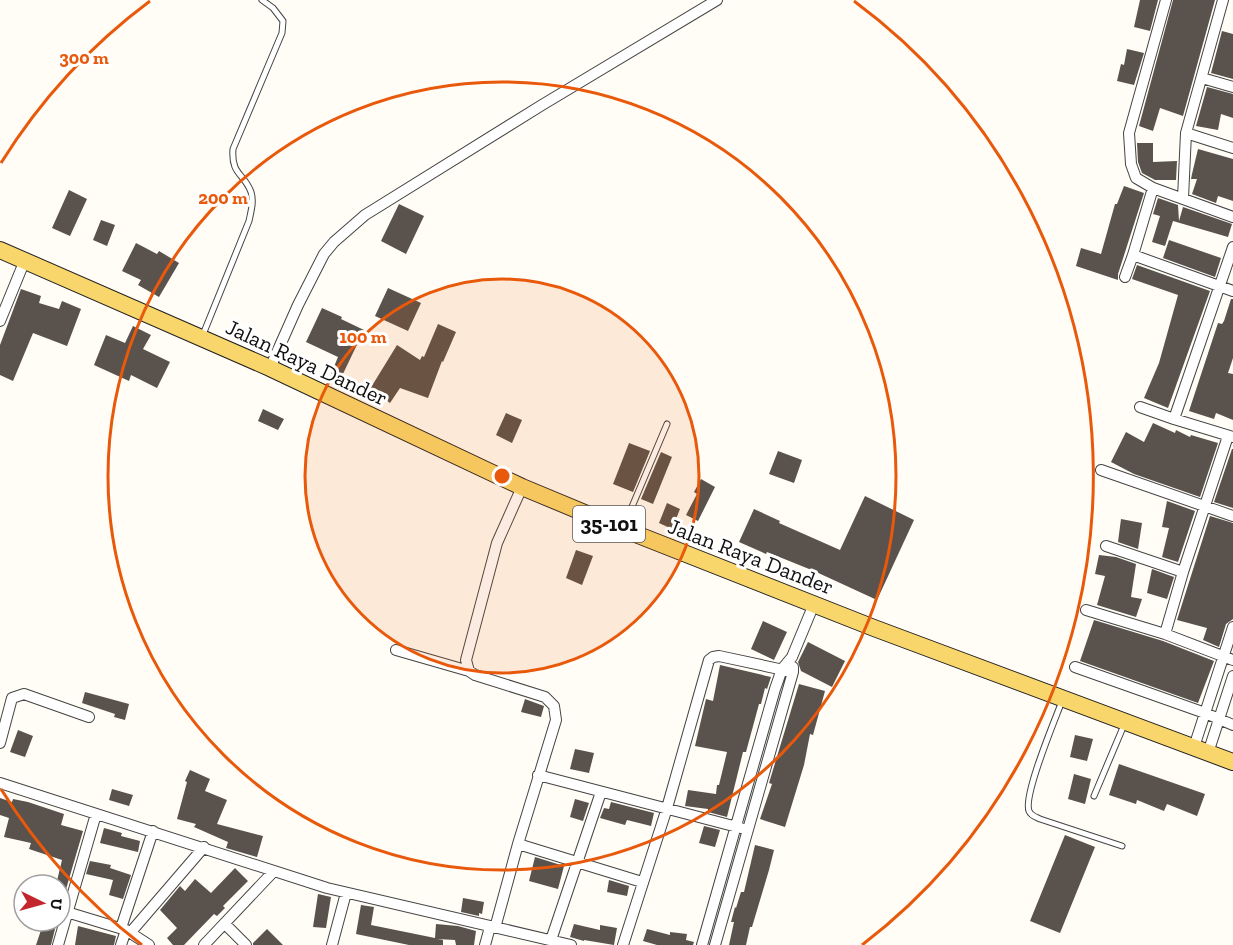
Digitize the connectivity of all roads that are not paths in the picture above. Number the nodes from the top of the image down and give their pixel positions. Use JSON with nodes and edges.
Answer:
{"nodes":[{"id":1,"x":262,"y":0,"type":"edge"},
{"id":2,"x":717,"y":0,"type":"edge"},
{"id":3,"x":1166,"y":0,"type":"edge"},
{"id":4,"x":1223,"y":0,"type":"edge"},
{"id":5,"x":1202,"y":78,"type":"junction"},
{"id":6,"x":1233,"y":87,"type":"edge"},
{"id":7,"x":1186,"y":133,"type":"junction"},
{"id":8,"x":1233,"y":148,"type":"edge"},
{"id":9,"x":1153,"y":189,"type":"junction"},
{"id":10,"x":1183,"y":198,"type":"junction"},
{"id":11,"x":1233,"y":217,"type":"edge"},
{"id":12,"x":1233,"y":247,"type":"edge"},
{"id":13,"x":0,"y":250,"type":"edge"},
{"id":14,"x":1132,"y":255,"type":"junction"},
{"id":15,"x":25,"y":260,"type":"junction"},
{"id":16,"x":1125,"y":277,"type":"dead end"},
{"id":17,"x":1220,"y":286,"type":"junction"},
{"id":18,"x":1233,"y":291,"type":"edge"},
{"id":19,"x":0,"y":321,"type":"edge"},
{"id":20,"x":201,"y":339,"type":"junction"},
{"id":21,"x":270,"y":368,"type":"junction"},
{"id":22,"x":1140,"y":407,"type":"dead end"},
{"id":23,"x":1174,"y":419,"type":"junction"},
{"id":24,"x":667,"y":424,"type":"dead end"},
{"id":25,"x":1231,"y":437,"type":"edge"},
{"id":26,"x":1101,"y":470,"type":"dead end"},
{"id":27,"x":522,"y":487,"type":"junction"},
{"id":28,"x":1205,"y":507,"type":"junction"},
{"id":29,"x":1233,"y":516,"type":"edge"},
{"id":30,"x":623,"y":529,"type":"junction"},
{"id":31,"x":1106,"y":546,"type":"dead end"},
{"id":32,"x":1183,"y":572,"type":"junction"},
{"id":33,"x":814,"y":604,"type":"junction"},
{"id":34,"x":1086,"y":610,"type":"dead end"},
{"id":35,"x":1233,"y":627,"type":"edge"},
{"id":36,"x":1166,"y":634,"type":"junction"},
{"id":37,"x":396,"y":650,"type":"dead end"},
{"id":38,"x":792,"y":657,"type":"junction"},
{"id":39,"x":1228,"y":658,"type":"edge"},
{"id":40,"x":1075,"y":667,"type":"dead end"},
{"id":41,"x":782,"y":669,"type":"junction"},
{"id":42,"x":469,"y":671,"type":"junction"},
{"id":43,"x":793,"y":672,"type":"junction"},
{"id":44,"x":1233,"y":676,"type":"edge"},
{"id":45,"x":775,"y":688,"type":"junction"},
{"id":46,"x":787,"y":691,"type":"junction"},
{"id":47,"x":1063,"y":697,"type":"junction"},
{"id":48,"x":1205,"y":713,"type":"junction"},
{"id":49,"x":89,"y":717,"type":"dead end"},
{"id":50,"x":1218,"y":719,"type":"junction"},
{"id":51,"x":1126,"y":721,"type":"junction"},
{"id":52,"x":1233,"y":725,"type":"edge"},
{"id":53,"x":0,"y":742,"type":"edge"},
{"id":54,"x":758,"y":748,"type":"junction"},
{"id":55,"x":1201,"y":750,"type":"junction"},
{"id":56,"x":769,"y":752,"type":"junction"},
{"id":57,"x":1233,"y":762,"type":"edge"},
{"id":58,"x":538,"y":775,"type":"junction"},
{"id":59,"x":0,"y":783,"type":"edge"},
{"id":60,"x":601,"y":792,"type":"junction"},
{"id":61,"x":1094,"y":796,"type":"dead end"},
{"id":62,"x":667,"y":808,"type":"junction"},
{"id":63,"x":96,"y":814,"type":"junction"},
{"id":64,"x":741,"y":828,"type":"junction"},
{"id":65,"x":153,"y":831,"type":"junction"},
{"id":66,"x":518,"y":844,"type":"junction"},
{"id":67,"x":1122,"y":846,"type":"dead end"},
{"id":68,"x":204,"y":848,"type":"junction"},
{"id":69,"x":577,"y":862,"type":"junction"},
{"id":70,"x":274,"y":871,"type":"junction"},
{"id":71,"x":642,"y":882,"type":"junction"},
{"id":72,"x":72,"y":887,"type":"edge"},
{"id":73,"x":346,"y":893,"type":"junction"},
{"id":74,"x":721,"y":896,"type":"junction"},
{"id":75,"x":72,"y":913,"type":"edge"},
{"id":76,"x":225,"y":924,"type":"junction"},
{"id":77,"x":492,"y":928,"type":"junction"},
{"id":78,"x":126,"y":930,"type":"junction"},
{"id":79,"x":551,"y":940,"type":"junction"},
{"id":80,"x":566,"y":944,"type":"edge"},
{"id":81,"x":121,"y":945,"type":"edge"},
{"id":82,"x":149,"y":945,"type":"edge"},
{"id":83,"x":204,"y":945,"type":"edge"},
{"id":84,"x":246,"y":945,"type":"edge"},
{"id":85,"x":332,"y":945,"type":"edge"},
{"id":86,"x":484,"y":945,"type":"edge"},
{"id":87,"x":623,"y":945,"type":"edge"},
{"id":88,"x":702,"y":945,"type":"edge"},
{"id":89,"x":715,"y":945,"type":"edge"}],
"edges":[{"from":1,"to":20,"type":"lane"},
{"from":2,"to":21,"type":"street"},
{"from":3,"to":9,"type":"street"},
{"from":4,"to":5,"type":"street"},
{"from":5,"to":6,"type":"street"},
{"from":5,"to":7,"type":"street"},
{"from":7,"to":8,"type":"street"},
{"from":7,"to":10,"type":"street"},
{"from":9,"to":10,"type":"street"},
{"from":9,"to":14,"type":"street"},
{"from":10,"to":11,"type":"street"},
{"from":12,"to":17,"type":"street"},
{"from":13,"to":15,"type":"main road","name":"Jalan Raya Dander","number":"35-101"},
{"from":14,"to":16,"type":"street"},
{"from":14,"to":17,"type":"street"},
{"from":15,"to":19,"type":"street"},
{"from":15,"to":20,"type":"main road","name":"Jalan Raya Dander","number":"35-101"},
{"from":17,"to":18,"type":"street"},
{"from":17,"to":23,"type":"street"},
{"from":20,"to":21,"type":"main road","name":"Jalan Raya Dander","number":"35-101"},
{"from":21,"to":27,"type":"main road","name":"Jalan Raya Dander","number":"35-101"},
{"from":22,"to":23,"type":"street"},
{"from":23,"to":25,"type":"street"},
{"from":24,"to":30,"type":"lane"},
{"from":25,"to":28,"type":"street"},
{"from":26,"to":28,"type":"street"},
{"from":27,"to":30,"type":"main road","name":"Jalan Raya Dander","number":"35-101"},
{"from":27,"to":42,"type":"street"},
{"from":28,"to":29,"type":"street"},
{"from":28,"to":32,"type":"street"},
{"from":30,"to":33,"type":"main road","name":"Jalan Raya Dander","number":"35-101"},
{"from":31,"to":32,"type":"street"},
{"from":32,"to":36,"type":"street"},
{"from":33,"to":38,"type":"street"},
{"from":33,"to":47,"type":"main road","name":"Jalan Raya Dander","number":"35-101"},
{"from":34,"to":36,"type":"street"},
{"from":35,"to":39,"type":"street"},
{"from":36,"to":39,"type":"street"},
{"from":37,"to":42,"type":"street"},
{"from":38,"to":41,"type":"street"},
{"from":38,"to":43,"type":"street"},
{"from":39,"to":48,"type":"street"},
{"from":40,"to":48,"type":"street"},
{"from":41,"to":43,"type":"street"},
{"from":41,"to":45,"type":"street"},
{"from":41,"to":62,"type":"street"},
{"from":42,"to":58,"type":"street"},
{"from":43,"to":46,"type":"street"},
{"from":44,"to":50,"type":"street"},
{"from":45,"to":46,"type":"street"},
{"from":45,"to":54,"type":"street"},
{"from":46,"to":56,"type":"street"},
{"from":47,"to":51,"type":"main road","name":"Jalan Raya Dander","number":"35-101"},
{"from":47,"to":67,"type":"lane"},
{"from":48,"to":50,"type":"street"},
{"from":48,"to":55,"type":"street"},
{"from":49,"to":53,"type":"street"},
{"from":50,"to":52,"type":"street"},
{"from":50,"to":55,"type":"street"},
{"from":51,"to":55,"type":"main road","name":"Jalan Raya Dander","number":"35-101"},
{"from":51,"to":61,"type":"lane"},
{"from":54,"to":56,"type":"street"},
{"from":54,"to":64,"type":"street"},
{"from":55,"to":57,"type":"main road","name":"Jalan Raya Dander","number":"35-101"},
{"from":56,"to":64,"type":"street"},
{"from":58,"to":60,"type":"street"},
{"from":58,"to":66,"type":"street"},
{"from":59,"to":63,"type":"street"},
{"from":60,"to":62,"type":"street"},
{"from":60,"to":69,"type":"street"},
{"from":62,"to":64,"type":"street"},
{"from":62,"to":71,"type":"street"},
{"from":63,"to":65,"type":"street"},
{"from":63,"to":72,"type":"street"},
{"from":64,"to":74,"type":"street"},
{"from":65,"to":68,"type":"street"},
{"from":65,"to":78,"type":"street"},
{"from":66,"to":69,"type":"street"},
{"from":66,"to":77,"type":"street"},
{"from":68,"to":70,"type":"street"},
{"from":68,"to":78,"type":"street"},
{"from":69,"to":71,"type":"street"},
{"from":69,"to":79,"type":"street"},
{"from":70,"to":73,"type":"street"},
{"from":70,"to":76,"type":"street"},
{"from":71,"to":87,"type":"street"},
{"from":73,"to":77,"type":"street"},
{"from":73,"to":85,"type":"street"},
{"from":74,"to":88,"type":"street"},
{"from":74,"to":89,"type":"street"},
{"from":75,"to":78,"type":"street"},
{"from":76,"to":83,"type":"street"},
{"from":76,"to":84,"type":"street"},
{"from":77,"to":79,"type":"street"},
{"from":77,"to":86,"type":"street"},
{"from":78,"to":81,"type":"street"},
{"from":78,"to":82,"type":"street"},
{"from":79,"to":80,"type":"street"}]}
